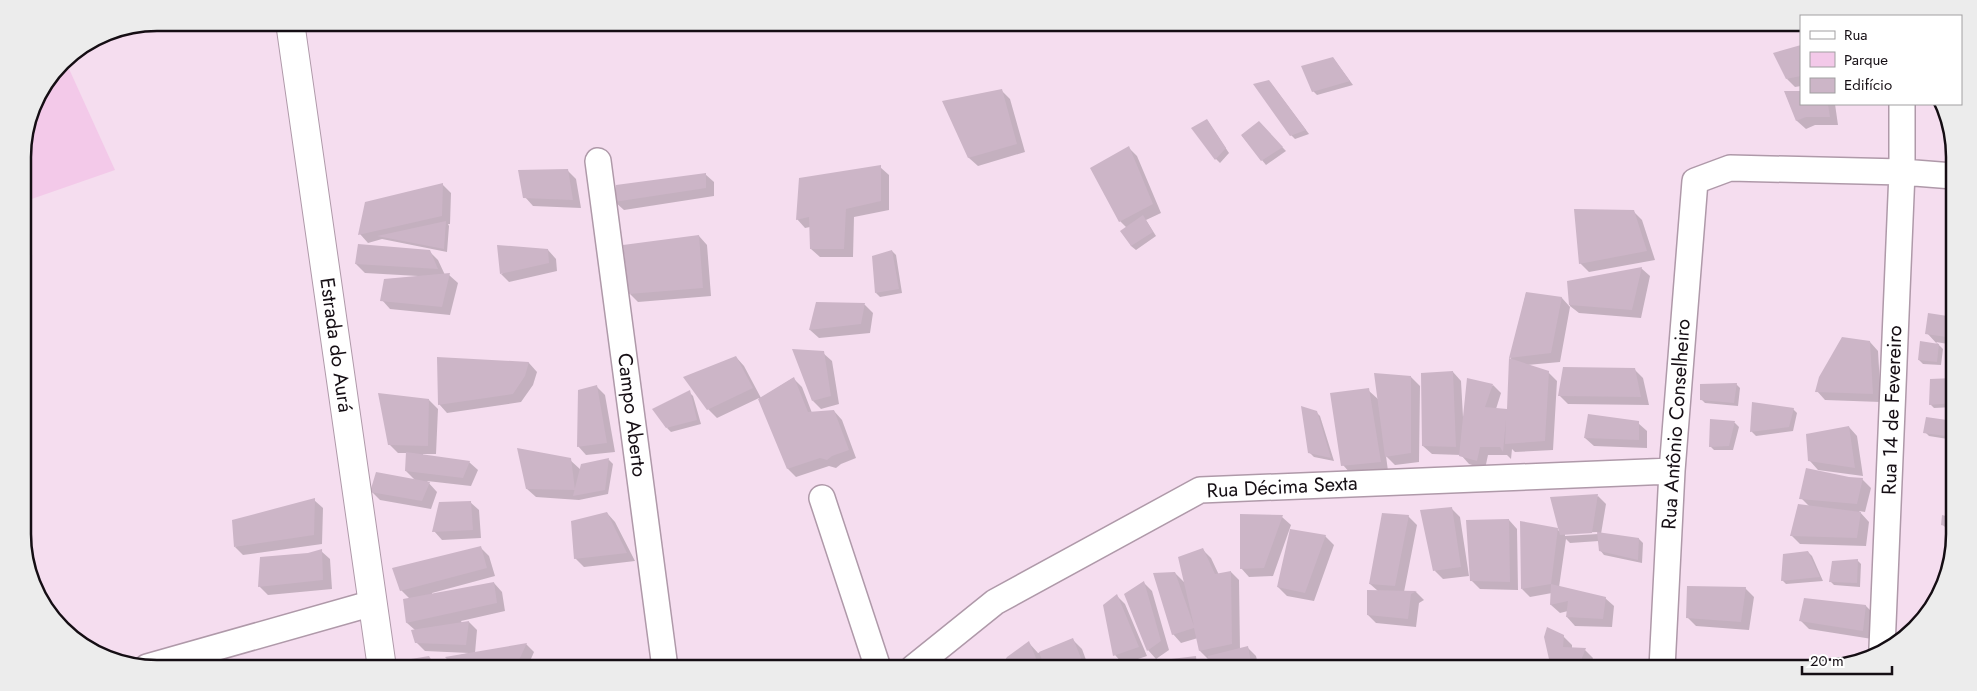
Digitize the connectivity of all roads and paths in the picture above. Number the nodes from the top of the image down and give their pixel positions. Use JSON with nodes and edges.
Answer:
{"nodes":[{"id":1,"x":291,"y":32,"type":"edge"},
{"id":2,"x":1902,"y":105,"type":"edge"},
{"id":3,"x":598,"y":161,"type":"dead end"},
{"id":4,"x":1902,"y":172,"type":"junction"},
{"id":5,"x":1946,"y":175,"type":"edge"},
{"id":6,"x":1672,"y":471,"type":"junction"},
{"id":7,"x":822,"y":498,"type":"dead end"},
{"id":8,"x":373,"y":603,"type":"junction"},
{"id":9,"x":1882,"y":643,"type":"edge"},
{"id":10,"x":1662,"y":659,"type":"edge"},
{"id":11,"x":172,"y":660,"type":"edge"},
{"id":12,"x":381,"y":660,"type":"edge"},
{"id":13,"x":664,"y":660,"type":"edge"},
{"id":14,"x":875,"y":660,"type":"edge"},
{"id":15,"x":924,"y":660,"type":"edge"}],
"edges":[{"from":1,"to":8,"type":"street","name":"Estrada do Aurá"},
{"from":2,"to":4,"type":"street","name":"Rua 14 de Fevereiro"},
{"from":3,"to":13,"type":"street","name":"Campo Aberto"},
{"from":4,"to":5,"type":"street"},
{"from":4,"to":6,"type":"street","name":"Rua Antônio Conselheiro"},
{"from":4,"to":9,"type":"street","name":"Rua 14 de Fevereiro"},
{"from":6,"to":10,"type":"street","name":"Rua Antônio Conselheiro"},
{"from":6,"to":15,"type":"street","name":"Rua Décima Sexta"},
{"from":7,"to":14,"type":"street"},
{"from":8,"to":11,"type":"street"},
{"from":8,"to":12,"type":"street","name":"Estrada do Aurá"}]}
